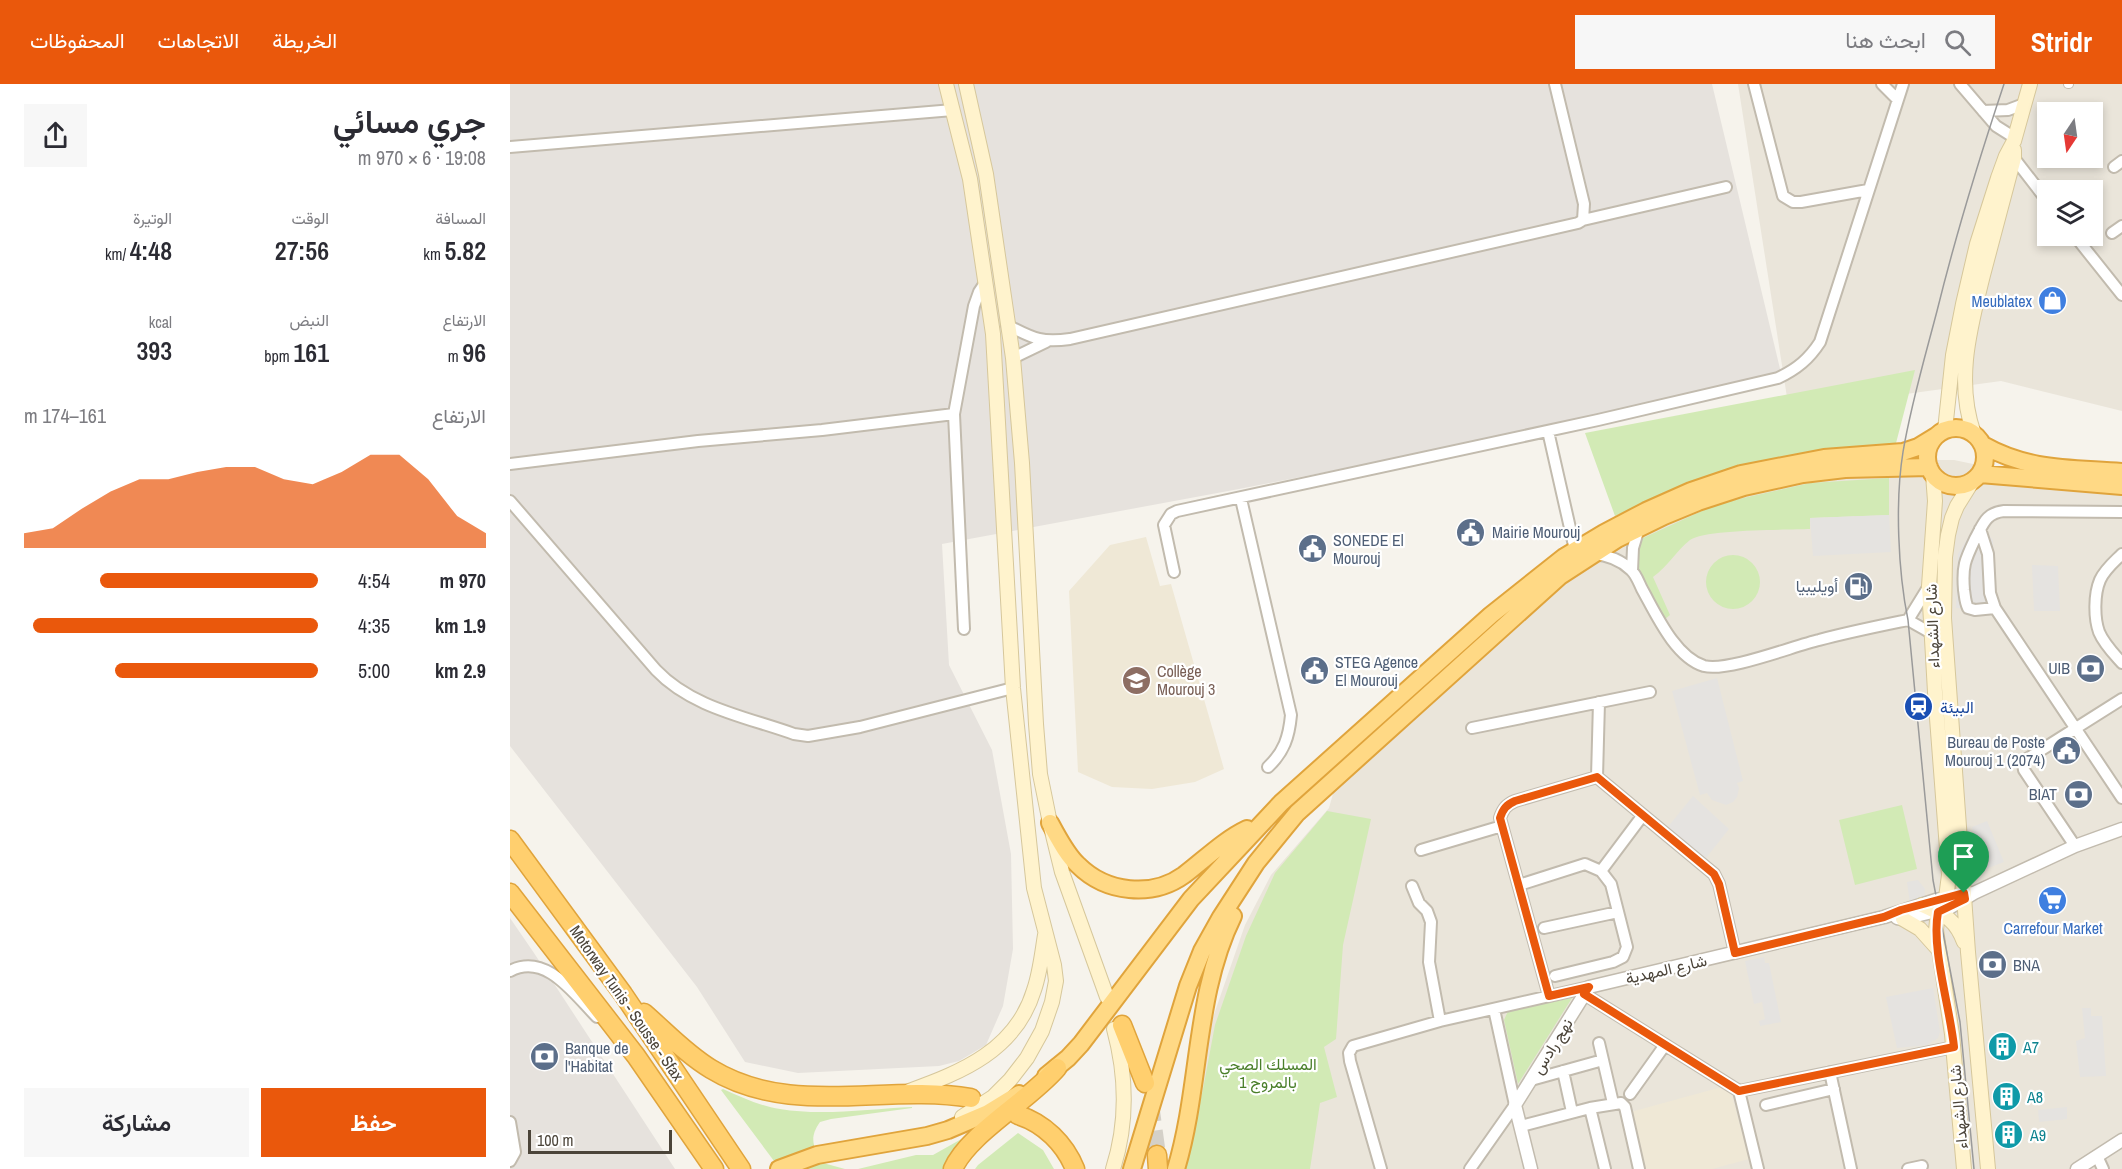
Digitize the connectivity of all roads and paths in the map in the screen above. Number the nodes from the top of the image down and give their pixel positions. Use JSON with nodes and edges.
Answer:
{"nodes":[{"id":1,"x":946,"y":84,"type":"edge"},
{"id":2,"x":966,"y":84,"type":"edge"},
{"id":3,"x":1555,"y":84,"type":"edge"},
{"id":4,"x":1754,"y":84,"type":"edge"},
{"id":5,"x":1882,"y":84,"type":"edge"},
{"id":6,"x":1903,"y":84,"type":"edge"},
{"id":7,"x":1960,"y":84,"type":"edge"},
{"id":8,"x":2030,"y":84,"type":"edge"},
{"id":9,"x":1897,"y":99,"type":"junction"},
{"id":10,"x":2024,"y":104,"type":"junction"},
{"id":11,"x":953,"y":110,"type":"junction"},
{"id":12,"x":1983,"y":111,"type":"junction"},
{"id":13,"x":2014,"y":140,"type":"junction"},
{"id":14,"x":510,"y":147,"type":"edge"},
{"id":15,"x":2010,"y":157,"type":"junction"},
{"id":16,"x":1726,"y":187,"type":"dead end"},
{"id":17,"x":2037,"y":189,"type":"edge"},
{"id":18,"x":1868,"y":190,"type":"junction"},
{"id":19,"x":1583,"y":220,"type":"junction"},
{"id":20,"x":2122,"y":226,"type":"edge"},
{"id":21,"x":2112,"y":233,"type":"dead end"},
{"id":22,"x":2082,"y":246,"type":"edge"},
{"id":23,"x":985,"y":283,"type":"junction"},
{"id":24,"x":2122,"y":295,"type":"edge"},
{"id":25,"x":1007,"y":325,"type":"junction"},
{"id":26,"x":1046,"y":342,"type":"junction"},
{"id":27,"x":1013,"y":358,"type":"junction"},
{"id":28,"x":954,"y":414,"type":"junction"},
{"id":29,"x":1548,"y":431,"type":"junction"},
{"id":30,"x":1941,"y":433,"type":"junction"},
{"id":31,"x":1978,"y":439,"type":"junction"},
{"id":32,"x":510,"y":464,"type":"edge"},
{"id":33,"x":1931,"y":471,"type":"junction"},
{"id":34,"x":2122,"y":472,"type":"edge"},
{"id":35,"x":1976,"y":478,"type":"junction"},
{"id":36,"x":2122,"y":486,"type":"edge"},
{"id":37,"x":1241,"y":498,"type":"junction"},
{"id":38,"x":510,"y":501,"type":"edge"},
{"id":39,"x":2122,"y":512,"type":"edge"},
{"id":40,"x":1639,"y":528,"type":"junction"},
{"id":41,"x":1980,"y":529,"type":"junction"},
{"id":42,"x":1583,"y":552,"type":"junction"},
{"id":43,"x":2122,"y":554,"type":"edge"},
{"id":44,"x":1632,"y":571,"type":"junction"},
{"id":45,"x":1174,"y":572,"type":"dead end"},
{"id":46,"x":1929,"y":586,"type":"junction"},
{"id":47,"x":1995,"y":608,"type":"junction"},
{"id":48,"x":1908,"y":620,"type":"junction"},
{"id":49,"x":964,"y":629,"type":"dead end"},
{"id":50,"x":1931,"y":633,"type":"junction"},
{"id":51,"x":2122,"y":663,"type":"edge"},
{"id":52,"x":1013,"y":688,"type":"junction"},
{"id":53,"x":1650,"y":692,"type":"dead end"},
{"id":54,"x":2122,"y":699,"type":"edge"},
{"id":55,"x":1599,"y":702,"type":"junction"},
{"id":56,"x":1473,"y":728,"type":"dead end"},
{"id":57,"x":2075,"y":728,"type":"junction"},
{"id":58,"x":1268,"y":767,"type":"dead end"},
{"id":59,"x":1597,"y":777,"type":"junction"},
{"id":60,"x":2122,"y":798,"type":"edge"},
{"id":61,"x":1644,"y":815,"type":"junction"},
{"id":62,"x":1050,"y":824,"type":"junction"},
{"id":63,"x":1259,"y":825,"type":"junction"},
{"id":64,"x":1502,"y":826,"type":"junction"},
{"id":65,"x":2122,"y":829,"type":"edge"},
{"id":66,"x":510,"y":840,"type":"edge"},
{"id":67,"x":1272,"y":843,"type":"junction"},
{"id":68,"x":2075,"y":846,"type":"junction"},
{"id":69,"x":1421,"y":850,"type":"dead end"},
{"id":70,"x":1601,"y":871,"type":"junction"},
{"id":71,"x":1519,"y":885,"type":"junction"},
{"id":72,"x":1412,"y":886,"type":"dead end"},
{"id":73,"x":510,"y":893,"type":"edge"},
{"id":74,"x":1968,"y":895,"type":"junction"},
{"id":75,"x":1946,"y":898,"type":"junction"},
{"id":76,"x":1922,"y":905,"type":"junction"},
{"id":77,"x":1618,"y":912,"type":"junction"},
{"id":78,"x":1938,"y":912,"type":"junction"},
{"id":79,"x":1884,"y":917,"type":"junction"},
{"id":80,"x":1903,"y":919,"type":"junction"},
{"id":81,"x":1544,"y":928,"type":"dead end"},
{"id":82,"x":1046,"y":933,"type":"junction"},
{"id":83,"x":1938,"y":948,"type":"junction"},
{"id":84,"x":1968,"y":952,"type":"junction"},
{"id":85,"x":1735,"y":953,"type":"junction"},
{"id":86,"x":510,"y":971,"type":"edge"},
{"id":87,"x":1555,"y":976,"type":"dead end"},
{"id":88,"x":1586,"y":991,"type":"junction"},
{"id":89,"x":623,"y":994,"type":"junction"},
{"id":90,"x":1549,"y":996,"type":"junction"},
{"id":91,"x":1107,"y":997,"type":"dead end"},
{"id":92,"x":1494,"y":1009,"type":"junction"},
{"id":93,"x":1440,"y":1021,"type":"junction"},
{"id":94,"x":1118,"y":1027,"type":"joint"},
{"id":95,"x":1599,"y":1043,"type":"dead end"},
{"id":96,"x":1665,"y":1045,"type":"junction"},
{"id":97,"x":1954,"y":1047,"type":"junction"},
{"id":98,"x":636,"y":1056,"type":"junction"},
{"id":99,"x":1603,"y":1060,"type":"junction"},
{"id":100,"x":1057,"y":1068,"type":"junction"},
{"id":101,"x":1563,"y":1071,"type":"junction"},
{"id":102,"x":1830,"y":1072,"type":"junction"},
{"id":103,"x":1531,"y":1080,"type":"junction"},
{"id":104,"x":1145,"y":1083,"type":"tunnel mouth"},
{"id":105,"x":1834,"y":1089,"type":"junction"},
{"id":106,"x":1739,"y":1091,"type":"junction"},
{"id":107,"x":1629,"y":1094,"type":"dead end"},
{"id":108,"x":896,"y":1095,"type":"junction"},
{"id":109,"x":971,"y":1098,"type":"dead end"},
{"id":110,"x":1613,"y":1103,"type":"junction"},
{"id":111,"x":1515,"y":1105,"type":"junction"},
{"id":112,"x":1766,"y":1105,"type":"dead end"},
{"id":113,"x":1590,"y":1108,"type":"junction"},
{"id":114,"x":1572,"y":1112,"type":"junction"},
{"id":115,"x":510,"y":1122,"type":"edge"},
{"id":116,"x":1521,"y":1126,"type":"junction"},
{"id":117,"x":512,"y":1137,"type":"edge"},
{"id":118,"x":906,"y":1139,"type":"junction"},
{"id":119,"x":2122,"y":1140,"type":"edge"},
{"id":120,"x":513,"y":1156,"type":"edge"},
{"id":121,"x":2097,"y":1156,"type":"junction"},
{"id":122,"x":1922,"y":1166,"type":"dead end"},
{"id":123,"x":517,"y":1169,"type":"edge"},
{"id":124,"x":714,"y":1169,"type":"edge"},
{"id":125,"x":741,"y":1169,"type":"edge"},
{"id":126,"x":779,"y":1169,"type":"edge"},
{"id":127,"x":952,"y":1169,"type":"edge"},
{"id":128,"x":1067,"y":1169,"type":"edge"},
{"id":129,"x":1075,"y":1169,"type":"edge"},
{"id":130,"x":1113,"y":1169,"type":"edge"},
{"id":131,"x":1132,"y":1169,"type":"edge"},
{"id":132,"x":1176,"y":1169,"type":"edge"},
{"id":133,"x":1381,"y":1169,"type":"edge"},
{"id":134,"x":1470,"y":1169,"type":"edge"},
{"id":135,"x":1531,"y":1169,"type":"edge"},
{"id":136,"x":1605,"y":1169,"type":"edge"},
{"id":137,"x":1639,"y":1169,"type":"edge"},
{"id":138,"x":1758,"y":1169,"type":"edge"},
{"id":139,"x":1851,"y":1169,"type":"edge"},
{"id":140,"x":1908,"y":1169,"type":"edge"},
{"id":141,"x":1964,"y":1169,"type":"edge"},
{"id":142,"x":1988,"y":1169,"type":"edge"},
{"id":143,"x":2077,"y":1169,"type":"edge"},
{"id":144,"x":2103,"y":1169,"type":"edge"}],
"edges":[{"from":1,"to":11,"type":"main road"},
{"from":2,"to":25,"type":"main road"},
{"from":3,"to":19,"type":"street"},
{"from":4,"to":18,"type":"street"},
{"from":5,"to":9,"type":"street"},
{"from":6,"to":9,"type":"street"},
{"from":7,"to":12,"type":"street"},
{"from":8,"to":10,"type":"main road"},
{"from":9,"to":18,"type":"street"},
{"from":10,"to":12,"type":"street"},
{"from":10,"to":13,"type":"main road"},
{"from":11,"to":14,"type":"street"},
{"from":11,"to":23,"type":"main road"},
{"from":12,"to":13,"type":"street"},
{"from":13,"to":15,"type":"main road"},
{"from":15,"to":17,"type":"street"},
{"from":15,"to":30,"type":"main road"},
{"from":15,"to":31,"type":"main road"},
{"from":16,"to":19,"type":"street"},
{"from":18,"to":29,"type":"street"},
{"from":19,"to":26,"type":"street"},
{"from":20,"to":21,"type":"street"},
{"from":22,"to":24,"type":"street"},
{"from":23,"to":28,"type":"street"},
{"from":23,"to":52,"type":"main road"},
{"from":25,"to":26,"type":"street"},
{"from":25,"to":27,"type":"main road"},
{"from":26,"to":27,"type":"street"},
{"from":27,"to":62,"type":"main road"},
{"from":28,"to":32,"type":"street"},
{"from":28,"to":49,"type":"street"},
{"from":29,"to":37,"type":"street"},
{"from":29,"to":42,"type":"street"},
{"from":30,"to":31,"type":"highway"},
{"from":30,"to":33,"type":"highway"},
{"from":30,"to":42,"type":"highway"},
{"from":31,"to":34,"type":"highway"},
{"from":31,"to":35,"type":"highway"},
{"from":33,"to":35,"type":"highway"},
{"from":33,"to":40,"type":"highway"},
{"from":33,"to":46,"type":"main road","name":"شارع الشهداء"},
{"from":35,"to":36,"type":"highway"},
{"from":35,"to":74,"type":"main road","name":"شارع الشهداء"},
{"from":37,"to":45,"type":"street"},
{"from":37,"to":58,"type":"street"},
{"from":38,"to":52,"type":"street"},
{"from":39,"to":41,"type":"street"},
{"from":40,"to":42,"type":"highway"},
{"from":40,"to":44,"type":"street"},
{"from":41,"to":47,"type":"street"},
{"from":41,"to":47,"type":"street"},
{"from":42,"to":44,"type":"street"},
{"from":42,"to":63,"type":"highway"},
{"from":42,"to":67,"type":"highway"},
{"from":43,"to":51,"type":"street"},
{"from":44,"to":48,"type":"street"},
{"from":46,"to":48,"type":"street"},
{"from":46,"to":50,"type":"main road","name":"شارع الشهداء"},
{"from":47,"to":57,"type":"street"},
{"from":48,"to":50,"type":"street"},
{"from":50,"to":75,"type":"main road","name":"شارع الشهداء"},
{"from":52,"to":82,"type":"main road"},
{"from":53,"to":55,"type":"street"},
{"from":54,"to":57,"type":"street"},
{"from":55,"to":56,"type":"street"},
{"from":55,"to":59,"type":"street"},
{"from":57,"to":60,"type":"street"},
{"from":57,"to":68,"type":"street"},
{"from":59,"to":61,"type":"street"},
{"from":59,"to":64,"type":"street"},
{"from":61,"to":70,"type":"street"},
{"from":61,"to":85,"type":"street"},
{"from":62,"to":63,"type":"highway"},
{"from":62,"to":91,"type":"main road"},
{"from":63,"to":100,"type":"highway"},
{"from":64,"to":69,"type":"street"},
{"from":64,"to":71,"type":"street"},
{"from":65,"to":68,"type":"street"},
{"from":66,"to":89,"type":"highway","name":"Motorway Tunis - Sousse - Sfax"},
{"from":67,"to":131,"type":"highway"},
{"from":67,"to":132,"type":"highway"},
{"from":68,"to":74,"type":"street"},
{"from":70,"to":71,"type":"street"},
{"from":70,"to":77,"type":"street"},
{"from":71,"to":90,"type":"street"},
{"from":72,"to":93,"type":"street"},
{"from":73,"to":98,"type":"highway","name":"Motorway Tunis - Sousse - Sfax"},
{"from":74,"to":75,"type":"street","name":"شارع المهدية"},
{"from":74,"to":78,"type":"street"},
{"from":74,"to":84,"type":"main road","name":"شارع الشهداء"},
{"from":75,"to":76,"type":"street","name":"شارع المهدية"},
{"from":75,"to":78,"type":"main road","name":"شارع الشهداء"},
{"from":76,"to":78,"type":"main road"},
{"from":76,"to":79,"type":"street","name":"شارع المهدية"},
{"from":77,"to":81,"type":"street"},
{"from":77,"to":87,"type":"street"},
{"from":78,"to":80,"type":"street"},
{"from":78,"to":83,"type":"main road","name":"شارع الشهداء"},
{"from":78,"to":84,"type":"main road"},
{"from":79,"to":80,"type":"street"},
{"from":79,"to":85,"type":"street","name":"شارع المهدية"},
{"from":80,"to":83,"type":"main road"},
{"from":82,"to":108,"type":"main road"},
{"from":82,"to":118,"type":"main road"},
{"from":83,"to":97,"type":"main road","name":"شارع الشهداء"},
{"from":84,"to":142,"type":"main road","name":"شارع الشهداء"},
{"from":85,"to":88,"type":"street","name":"شارع المهدية"},
{"from":86,"to":98,"type":"street"},
{"from":88,"to":90,"type":"street"},
{"from":88,"to":96,"type":"street"},
{"from":88,"to":103,"type":"street","name":"نهج رادس"},
{"from":89,"to":108,"type":"highway"},
{"from":89,"to":125,"type":"highway","name":"Motorway Tunis - Sousse - Sfax"},
{"from":90,"to":92,"type":"street"},
{"from":92,"to":93,"type":"street"},
{"from":92,"to":111,"type":"street"},
{"from":93,"to":133,"type":"street"},
{"from":94,"to":104,"type":"highway"},
{"from":94,"to":130,"type":"main road"},
{"from":95,"to":99,"type":"street"},
{"from":96,"to":106,"type":"street"},
{"from":96,"to":107,"type":"street"},
{"from":97,"to":102,"type":"street"},
{"from":97,"to":141,"type":"main road","name":"شارع الشهداء"},
{"from":98,"to":124,"type":"highway","name":"Motorway Tunis - Sousse - Sfax"},
{"from":99,"to":101,"type":"street"},
{"from":99,"to":110,"type":"street"},
{"from":100,"to":118,"type":"highway"},
{"from":100,"to":127,"type":"highway"},
{"from":101,"to":103,"type":"street"},
{"from":101,"to":114,"type":"street"},
{"from":102,"to":105,"type":"street"},
{"from":102,"to":106,"type":"street"},
{"from":103,"to":111,"type":"street","name":"نهج رادس"},
{"from":105,"to":112,"type":"street"},
{"from":105,"to":139,"type":"street"},
{"from":106,"to":138,"type":"street"},
{"from":108,"to":109,"type":"highway"},
{"from":110,"to":113,"type":"street"},
{"from":110,"to":137,"type":"street"},
{"from":111,"to":116,"type":"street"},
{"from":111,"to":134,"type":"street"},
{"from":113,"to":114,"type":"street"},
{"from":113,"to":136,"type":"street"},
{"from":114,"to":116,"type":"street"},
{"from":115,"to":117,"type":"street"},
{"from":116,"to":135,"type":"street"},
{"from":117,"to":120,"type":"street"},
{"from":118,"to":126,"type":"highway"},
{"from":119,"to":121,"type":"street"},
{"from":120,"to":123,"type":"street"},
{"from":121,"to":143,"type":"street"},
{"from":121,"to":144,"type":"street"},
{"from":122,"to":140,"type":"street"},
{"from":128,"to":129,"type":"highway"}]}
